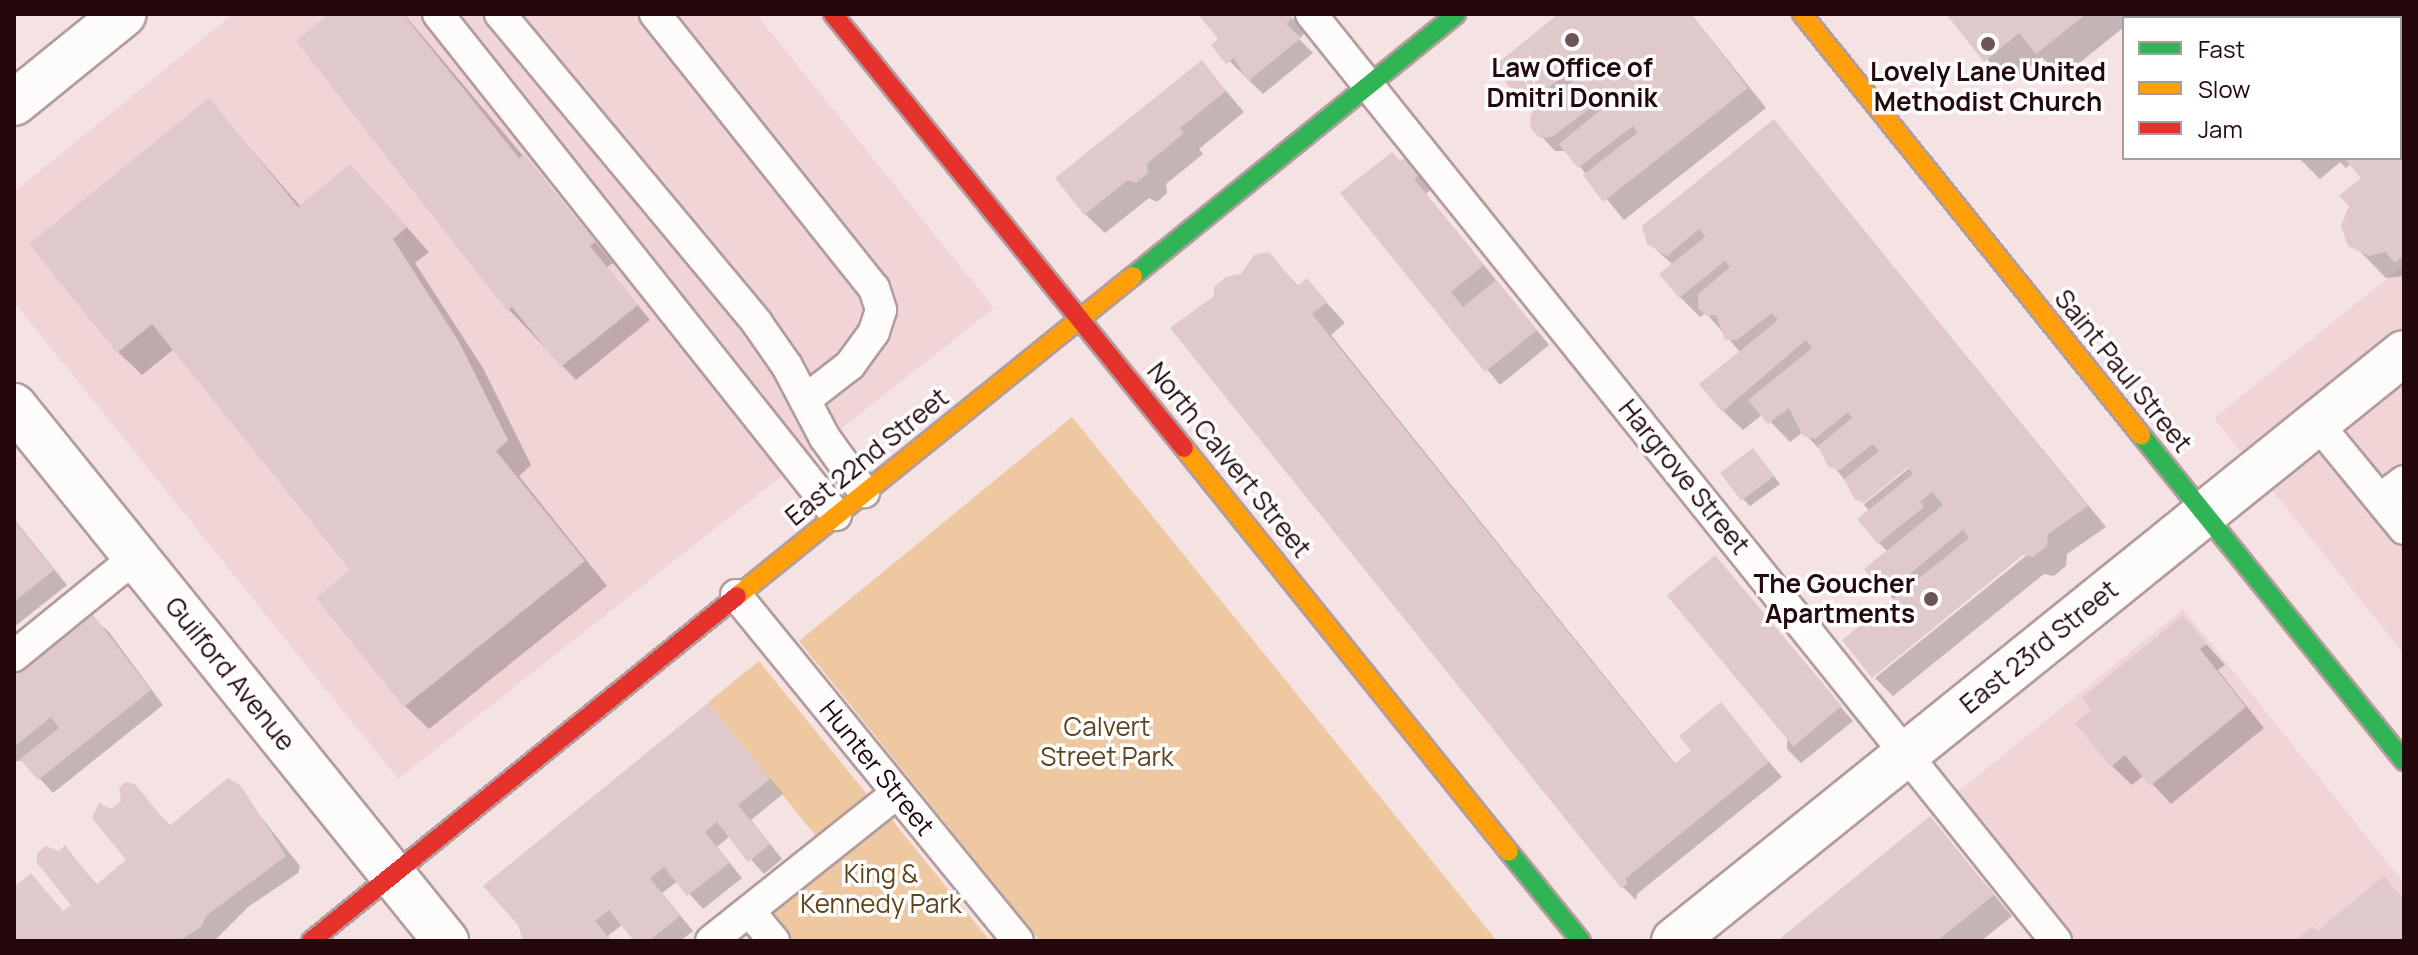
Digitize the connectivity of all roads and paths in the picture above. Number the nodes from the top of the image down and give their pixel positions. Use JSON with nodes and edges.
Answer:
{"nodes":[{"id":1,"x":124,"y":14,"type":"edge"},
{"id":2,"x":438,"y":14,"type":"edge"},
{"id":3,"x":500,"y":14,"type":"edge"},
{"id":4,"x":655,"y":14,"type":"edge"},
{"id":5,"x":833,"y":14,"type":"edge"},
{"id":6,"x":1311,"y":14,"type":"edge"},
{"id":7,"x":1456,"y":14,"type":"edge"},
{"id":8,"x":1802,"y":14,"type":"edge"},
{"id":9,"x":1368,"y":85,"type":"junction"},
{"id":10,"x":14,"y":103,"type":"edge"},
{"id":11,"x":1079,"y":318,"type":"junction"},
{"id":12,"x":2404,"y":353,"type":"edge"},
{"id":13,"x":805,"y":400,"type":"junction"},
{"id":14,"x":19,"y":423,"type":"edge"},
{"id":15,"x":2317,"y":423,"type":"junction"},
{"id":16,"x":2404,"y":481,"type":"edge"},
{"id":17,"x":864,"y":492,"type":"junction"},
{"id":18,"x":2380,"y":499,"type":"junction"},
{"id":19,"x":2205,"y":514,"type":"junction"},
{"id":20,"x":836,"y":515,"type":"junction"},
{"id":21,"x":2404,"y":529,"type":"edge"},
{"id":22,"x":136,"y":557,"type":"junction"},
{"id":23,"x":736,"y":595,"type":"junction"},
{"id":24,"x":14,"y":656,"type":"edge"},
{"id":25,"x":1906,"y":754,"type":"junction"},
{"id":26,"x":2404,"y":761,"type":"edge"},
{"id":27,"x":897,"y":793,"type":"junction"},
{"id":28,"x":392,"y":874,"type":"junction"},
{"id":29,"x":749,"y":911,"type":"junction"},
{"id":30,"x":311,"y":941,"type":"edge"},
{"id":31,"x":446,"y":941,"type":"edge"},
{"id":32,"x":711,"y":941,"type":"edge"},
{"id":33,"x":774,"y":941,"type":"edge"},
{"id":34,"x":1018,"y":941,"type":"edge"},
{"id":35,"x":1581,"y":941,"type":"edge"},
{"id":36,"x":1674,"y":941,"type":"edge"},
{"id":37,"x":2056,"y":941,"type":"edge"}],
"edges":[{"from":1,"to":10,"type":"street"},
{"from":2,"to":20,"type":"lane"},
{"from":3,"to":13,"type":"lane"},
{"from":4,"to":13,"type":"lane"},
{"from":5,"to":11,"type":"main road","name":"North Calvert Street"},
{"from":6,"to":9,"type":"lane","name":"Hargrove Street"},
{"from":7,"to":9,"type":"main road","name":"East 22nd Street"},
{"from":8,"to":19,"type":"main road","name":"Saint Paul Street"},
{"from":9,"to":11,"type":"main road","name":"East 22nd Street"},
{"from":9,"to":25,"type":"lane","name":"Hargrove Street"},
{"from":11,"to":17,"type":"main road","name":"East 22nd Street"},
{"from":11,"to":35,"type":"main road","name":"North Calvert Street"},
{"from":12,"to":15,"type":"street","name":"East 23rd Street"},
{"from":13,"to":17,"type":"lane"},
{"from":14,"to":22,"type":"street","name":"Guilford Avenue"},
{"from":15,"to":18,"type":"lane"},
{"from":15,"to":19,"type":"street","name":"East 23rd Street"},
{"from":16,"to":18,"type":"lane"},
{"from":17,"to":20,"type":"main road","name":"East 22nd Street"},
{"from":18,"to":21,"type":"lane"},
{"from":19,"to":25,"type":"street","name":"East 23rd Street"},
{"from":19,"to":26,"type":"main road","name":"Saint Paul Street"},
{"from":20,"to":23,"type":"main road","name":"East 22nd Street"},
{"from":22,"to":24,"type":"lane"},
{"from":22,"to":28,"type":"street","name":"Guilford Avenue"},
{"from":23,"to":27,"type":"lane","name":"Hunter Street"},
{"from":23,"to":28,"type":"main road","name":"East 22nd Street"},
{"from":25,"to":36,"type":"street","name":"East 23rd Street"},
{"from":25,"to":37,"type":"lane","name":"Hargrove Street"},
{"from":27,"to":29,"type":"lane"},
{"from":27,"to":34,"type":"lane","name":"Hunter Street"},
{"from":28,"to":30,"type":"main road","name":"East 22nd Street"},
{"from":28,"to":31,"type":"street","name":"Guilford Avenue"},
{"from":29,"to":32,"type":"lane"},
{"from":29,"to":33,"type":"lane"}]}
